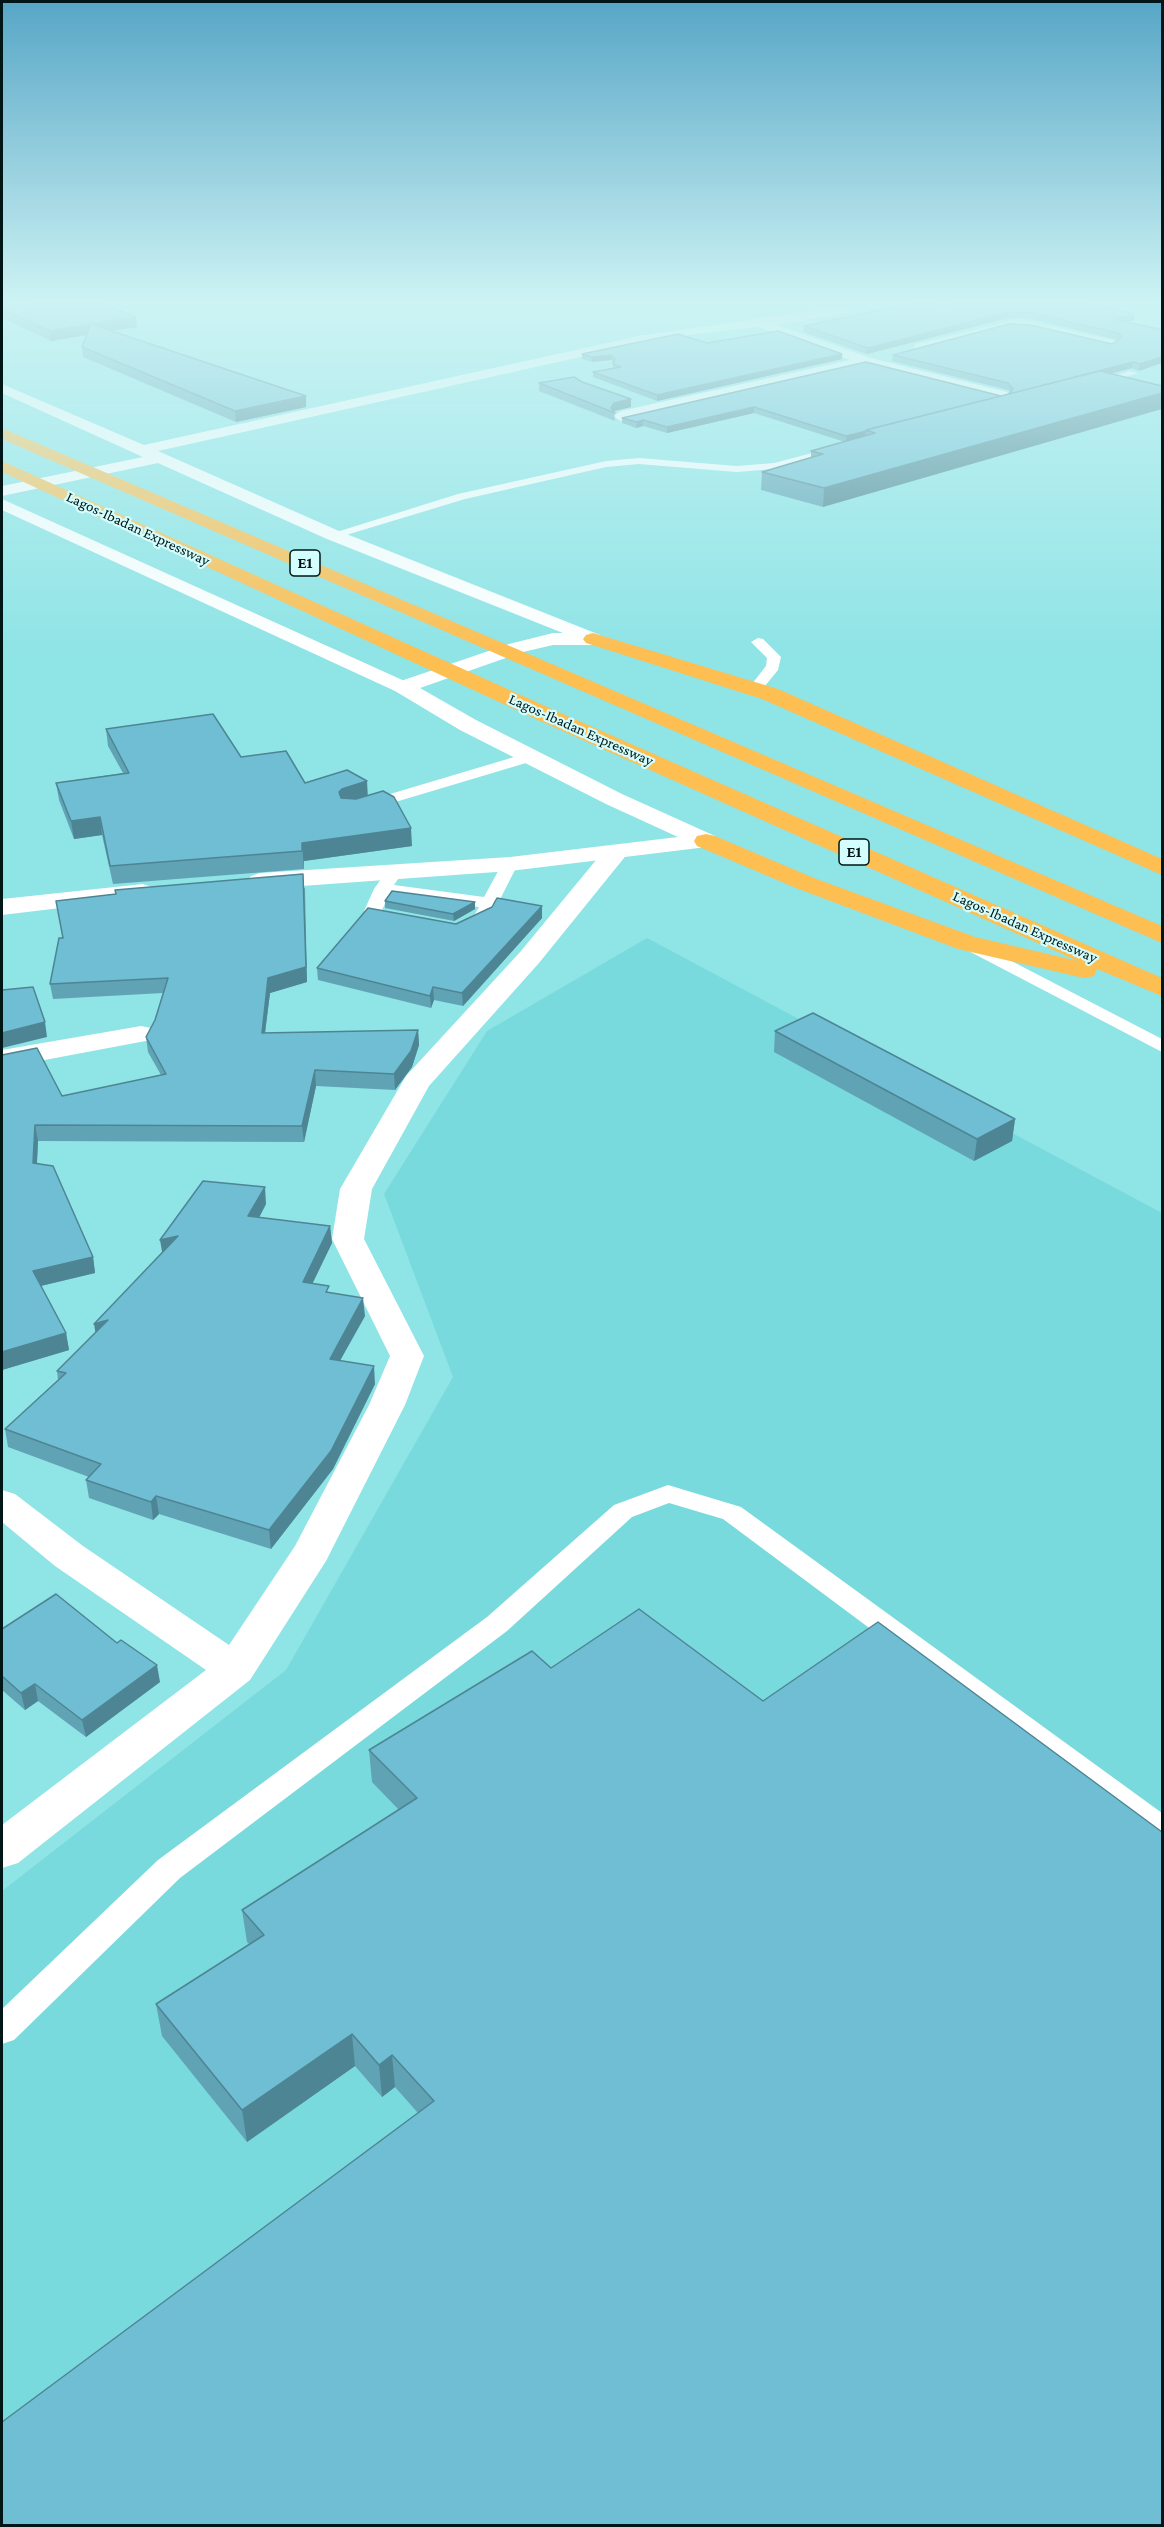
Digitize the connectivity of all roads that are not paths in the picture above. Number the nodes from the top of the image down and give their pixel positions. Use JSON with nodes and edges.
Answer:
{"nodes":[{"id":1,"x":72,"y":419,"type":"edge"},
{"id":2,"x":283,"y":419,"type":"edge"},
{"id":3,"x":2,"y":433,"type":"edge"},
{"id":4,"x":849,"y":447,"type":"edge"},
{"id":5,"x":143,"y":450,"type":"junction"},
{"id":6,"x":160,"y":458,"type":"junction"},
{"id":7,"x":2,"y":466,"type":"edge"},
{"id":8,"x":2,"y":490,"type":"edge"},
{"id":9,"x":2,"y":504,"type":"edge"},
{"id":10,"x":333,"y":535,"type":"junction"},
{"id":11,"x":593,"y":639,"type":"junction"},
{"id":12,"x":758,"y":642,"type":"dead end"},
{"id":13,"x":402,"y":687,"type":"junction"},
{"id":14,"x":755,"y":689,"type":"junction"},
{"id":15,"x":531,"y":757,"type":"junction"},
{"id":16,"x":350,"y":811,"type":"edge"},
{"id":17,"x":706,"y":841,"type":"junction"},
{"id":18,"x":615,"y":853,"type":"junction"},
{"id":19,"x":510,"y":864,"type":"junction"},
{"id":20,"x":1162,"y":868,"type":"edge"},
{"id":21,"x":390,"y":879,"type":"junction"},
{"id":22,"x":242,"y":883,"type":"edge"},
{"id":23,"x":171,"y":889,"type":"edge"},
{"id":24,"x":488,"y":903,"type":"junction"},
{"id":25,"x":2,"y":907,"type":"edge"},
{"id":26,"x":412,"y":922,"type":"edge"},
{"id":27,"x":445,"y":927,"type":"edge"},
{"id":28,"x":1162,"y":935,"type":"edge"},
{"id":29,"x":967,"y":944,"type":"junction"},
{"id":30,"x":1156,"y":986,"type":"edge"},
{"id":31,"x":141,"y":1034,"type":"dead end"},
{"id":32,"x":1162,"y":1046,"type":"edge"},
{"id":33,"x":2,"y":1059,"type":"edge"},
{"id":34,"x":2,"y":1503,"type":"edge"},
{"id":35,"x":235,"y":1669,"type":"junction"},
{"id":36,"x":1162,"y":1829,"type":"edge"},
{"id":37,"x":2,"y":1850,"type":"edge"},
{"id":38,"x":2,"y":2030,"type":"edge"}],
"edges":[{"from":1,"to":5,"type":"street"},
{"from":2,"to":5,"type":"street"},
{"from":3,"to":28,"type":"highway","name":"Lagos-Ibadan Expressway","number":"E1"},
{"from":4,"to":10,"type":"lane"},
{"from":5,"to":6,"type":"street"},
{"from":6,"to":8,"type":"street"},
{"from":6,"to":10,"type":"street"},
{"from":7,"to":30,"type":"highway","name":"Lagos-Ibadan Expressway","number":"E1"},
{"from":9,"to":13,"type":"street"},
{"from":10,"to":11,"type":"street"},
{"from":11,"to":13,"type":"street"},
{"from":11,"to":14,"type":"highway"},
{"from":12,"to":14,"type":"lane"},
{"from":13,"to":15,"type":"street"},
{"from":14,"to":20,"type":"highway"},
{"from":15,"to":16,"type":"lane"},
{"from":15,"to":17,"type":"street"},
{"from":17,"to":18,"type":"street"},
{"from":17,"to":29,"type":"highway"},
{"from":18,"to":19,"type":"street"},
{"from":18,"to":35,"type":"street"},
{"from":19,"to":21,"type":"street"},
{"from":19,"to":24,"type":"lane"},
{"from":21,"to":22,"type":"street"},
{"from":21,"to":24,"type":"lane"},
{"from":21,"to":26,"type":"lane"},
{"from":23,"to":25,"type":"street"},
{"from":24,"to":27,"type":"lane"},
{"from":29,"to":30,"type":"highway"},
{"from":29,"to":32,"type":"lane"},
{"from":31,"to":33,"type":"street"},
{"from":34,"to":35,"type":"street"},
{"from":35,"to":37,"type":"street"},
{"from":36,"to":38,"type":"lane"}]}
